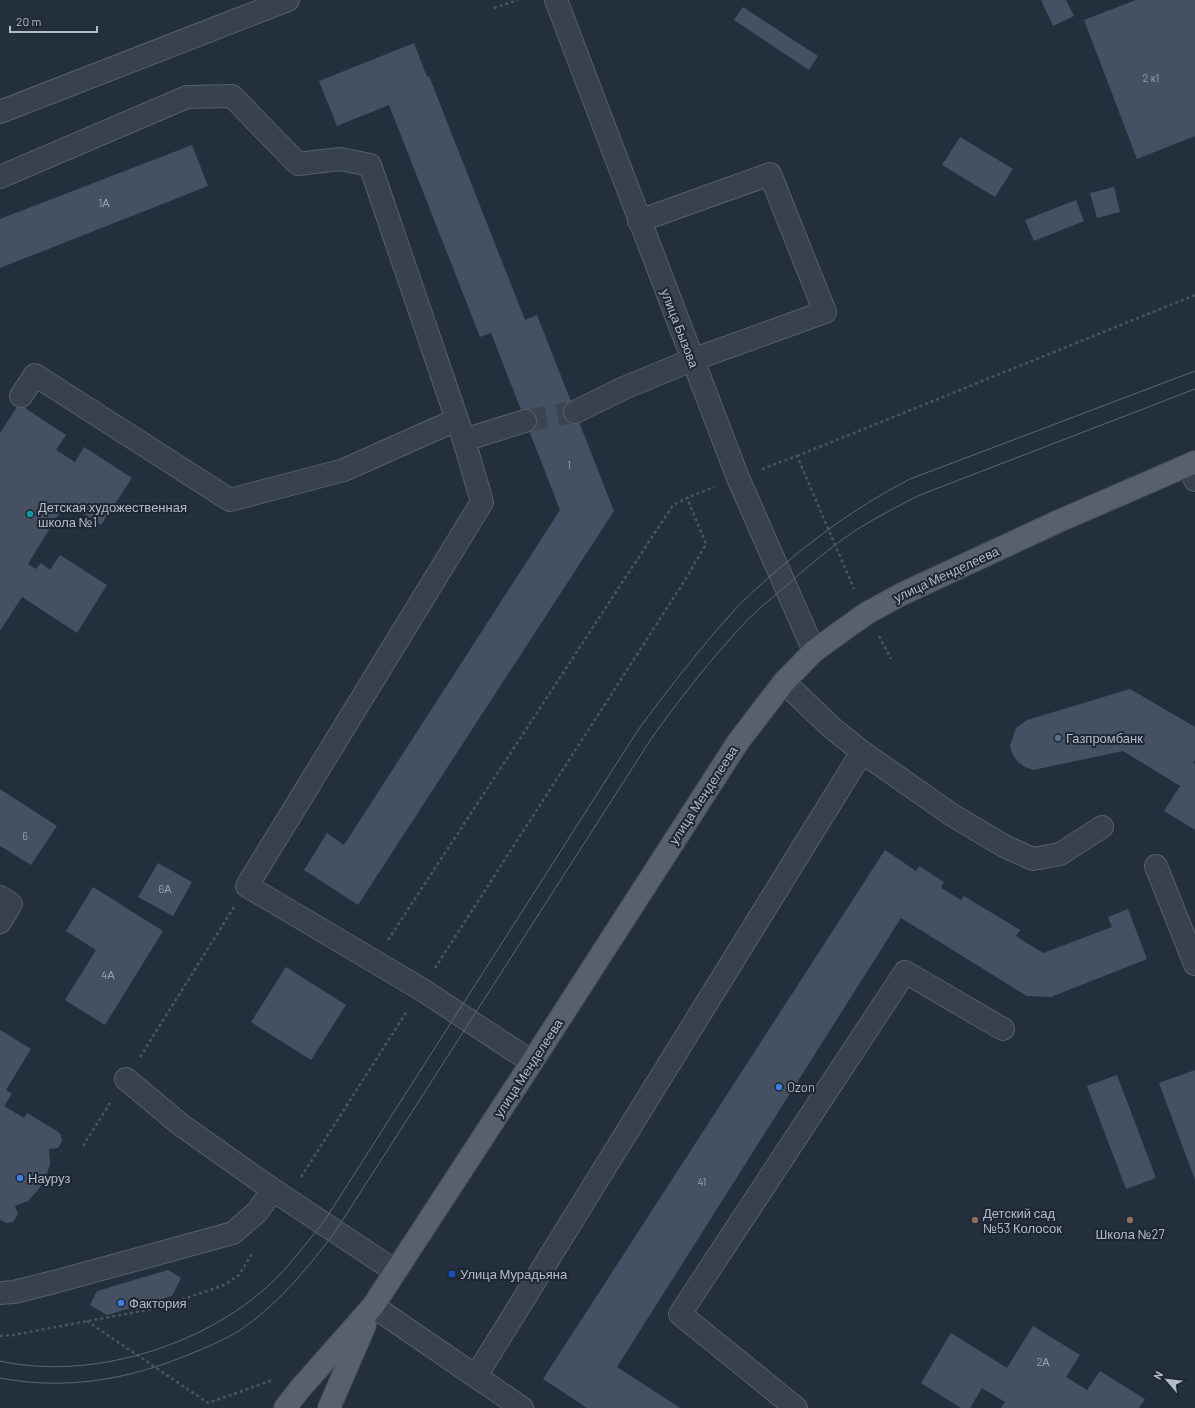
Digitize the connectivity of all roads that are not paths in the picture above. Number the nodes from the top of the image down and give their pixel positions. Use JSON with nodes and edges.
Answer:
{"nodes":[{"id":1,"x":288,"y":0,"type":"edge"},
{"id":2,"x":556,"y":0,"type":"edge"},
{"id":3,"x":0,"y":112,"type":"edge"},
{"id":4,"x":0,"y":176,"type":"edge"},
{"id":5,"x":639,"y":221,"type":"junction"},
{"id":6,"x":692,"y":360,"type":"junction"},
{"id":7,"x":21,"y":396,"type":"dead end"},
{"id":8,"x":575,"y":412,"type":"tunnel mouth"},
{"id":9,"x":456,"y":420,"type":"junction"},
{"id":10,"x":525,"y":421,"type":"tunnel mouth"},
{"id":11,"x":464,"y":440,"type":"junction"},
{"id":12,"x":1193,"y":469,"type":"edge"},
{"id":13,"x":814,"y":651,"type":"junction"},
{"id":14,"x":784,"y":682,"type":"junction"},
{"id":15,"x":862,"y":752,"type":"junction"},
{"id":16,"x":1102,"y":827,"type":"dead end"},
{"id":17,"x":1156,"y":866,"type":"dead end"},
{"id":18,"x":0,"y":897,"type":"edge"},
{"id":19,"x":0,"y":922,"type":"edge"},
{"id":20,"x":1195,"y":964,"type":"edge"},
{"id":21,"x":1003,"y":1029,"type":"dead end"},
{"id":22,"x":532,"y":1062,"type":"junction"},
{"id":23,"x":126,"y":1079,"type":"road end"},
{"id":24,"x":273,"y":1190,"type":"junction"},
{"id":25,"x":395,"y":1271,"type":"junction"},
{"id":26,"x":0,"y":1293,"type":"edge"},
{"id":27,"x":373,"y":1306,"type":"junction"},
{"id":28,"x":476,"y":1376,"type":"junction"},
{"id":29,"x":285,"y":1408,"type":"edge"},
{"id":30,"x":328,"y":1408,"type":"edge"},
{"id":31,"x":522,"y":1408,"type":"edge"},
{"id":32,"x":796,"y":1408,"type":"edge"}],
"edges":[{"from":1,"to":3,"type":"street"},
{"from":2,"to":5,"type":"street","name":"улица Бызова"},
{"from":4,"to":9,"type":"street"},
{"from":5,"to":6,"type":"street","name":"улица Бызова"},
{"from":5,"to":6,"type":"street"},
{"from":6,"to":8,"type":"street"},
{"from":6,"to":13,"type":"street","name":"улица Бызова"},
{"from":7,"to":9,"type":"street"},
{"from":9,"to":11,"type":"street"},
{"from":10,"to":11,"type":"street"},
{"from":11,"to":22,"type":"street"},
{"from":12,"to":13,"type":"main road","name":"улица Менделеева"},
{"from":13,"to":14,"type":"main road","name":"улица Менделеева"},
{"from":14,"to":15,"type":"street"},
{"from":14,"to":22,"type":"main road","name":"улица Менделеева"},
{"from":15,"to":16,"type":"street"},
{"from":15,"to":28,"type":"street"},
{"from":17,"to":20,"type":"street"},
{"from":18,"to":19,"type":"street"},
{"from":21,"to":32,"type":"street"},
{"from":22,"to":25,"type":"main road","name":"улица Менделеева"},
{"from":23,"to":24,"type":"street"},
{"from":24,"to":25,"type":"street"},
{"from":24,"to":26,"type":"street"},
{"from":25,"to":27,"type":"main road","name":"улица Менделеева"},
{"from":27,"to":28,"type":"street"},
{"from":27,"to":29,"type":"main road","name":"улица Менделеева"},
{"from":27,"to":30,"type":"main road","name":"улица Менделеева"},
{"from":28,"to":31,"type":"street"}]}
